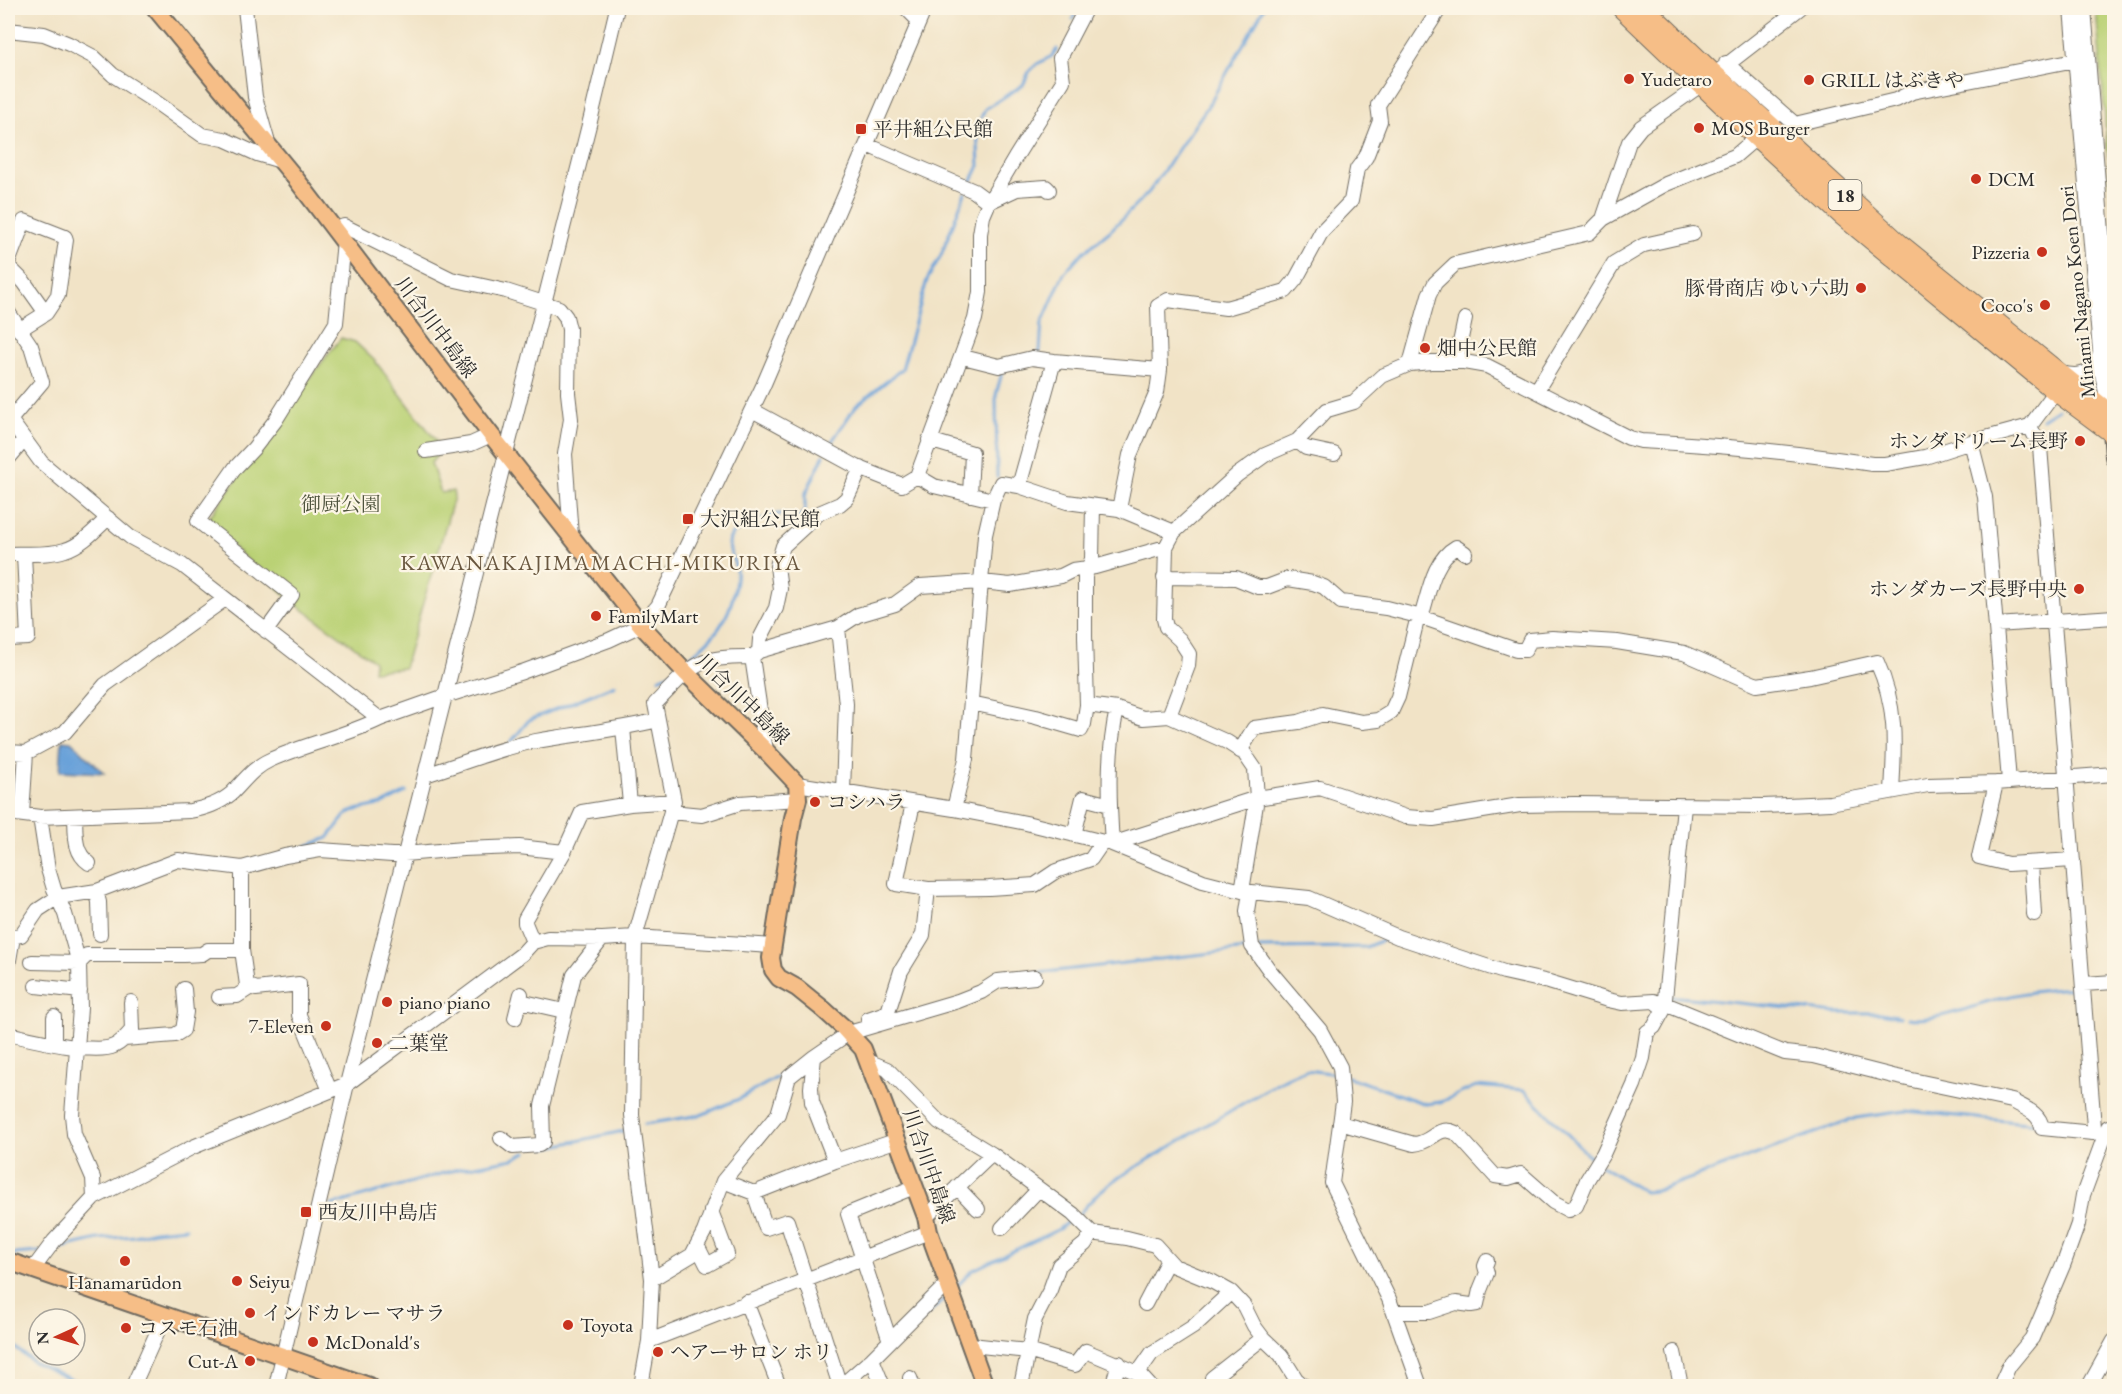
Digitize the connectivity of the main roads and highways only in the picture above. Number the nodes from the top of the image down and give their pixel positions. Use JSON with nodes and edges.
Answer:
{"nodes":[{"id":1,"x":155,"y":8,"type":"edge"},
{"id":2,"x":1622,"y":8,"type":"edge"},
{"id":3,"x":1644,"y":8,"type":"edge"},
{"id":4,"x":1714,"y":74,"type":"junction"},
{"id":5,"x":2113,"y":425,"type":"edge"},
{"id":6,"x":2115,"y":457,"type":"edge"},
{"id":7,"x":8,"y":1261,"type":"edge"},
{"id":8,"x":369,"y":1386,"type":"edge"},
{"id":9,"x":985,"y":1386,"type":"edge"}],
"edges":[{"from":1,"to":9,"type":"main road","name":"川合川中島線"},
{"from":2,"to":4,"type":"highway","number":"18"},
{"from":3,"to":4,"type":"highway","number":"18"},
{"from":4,"to":5,"type":"highway","number":"18"},
{"from":5,"to":6,"type":"main road"},
{"from":7,"to":8,"type":"main road"}]}
